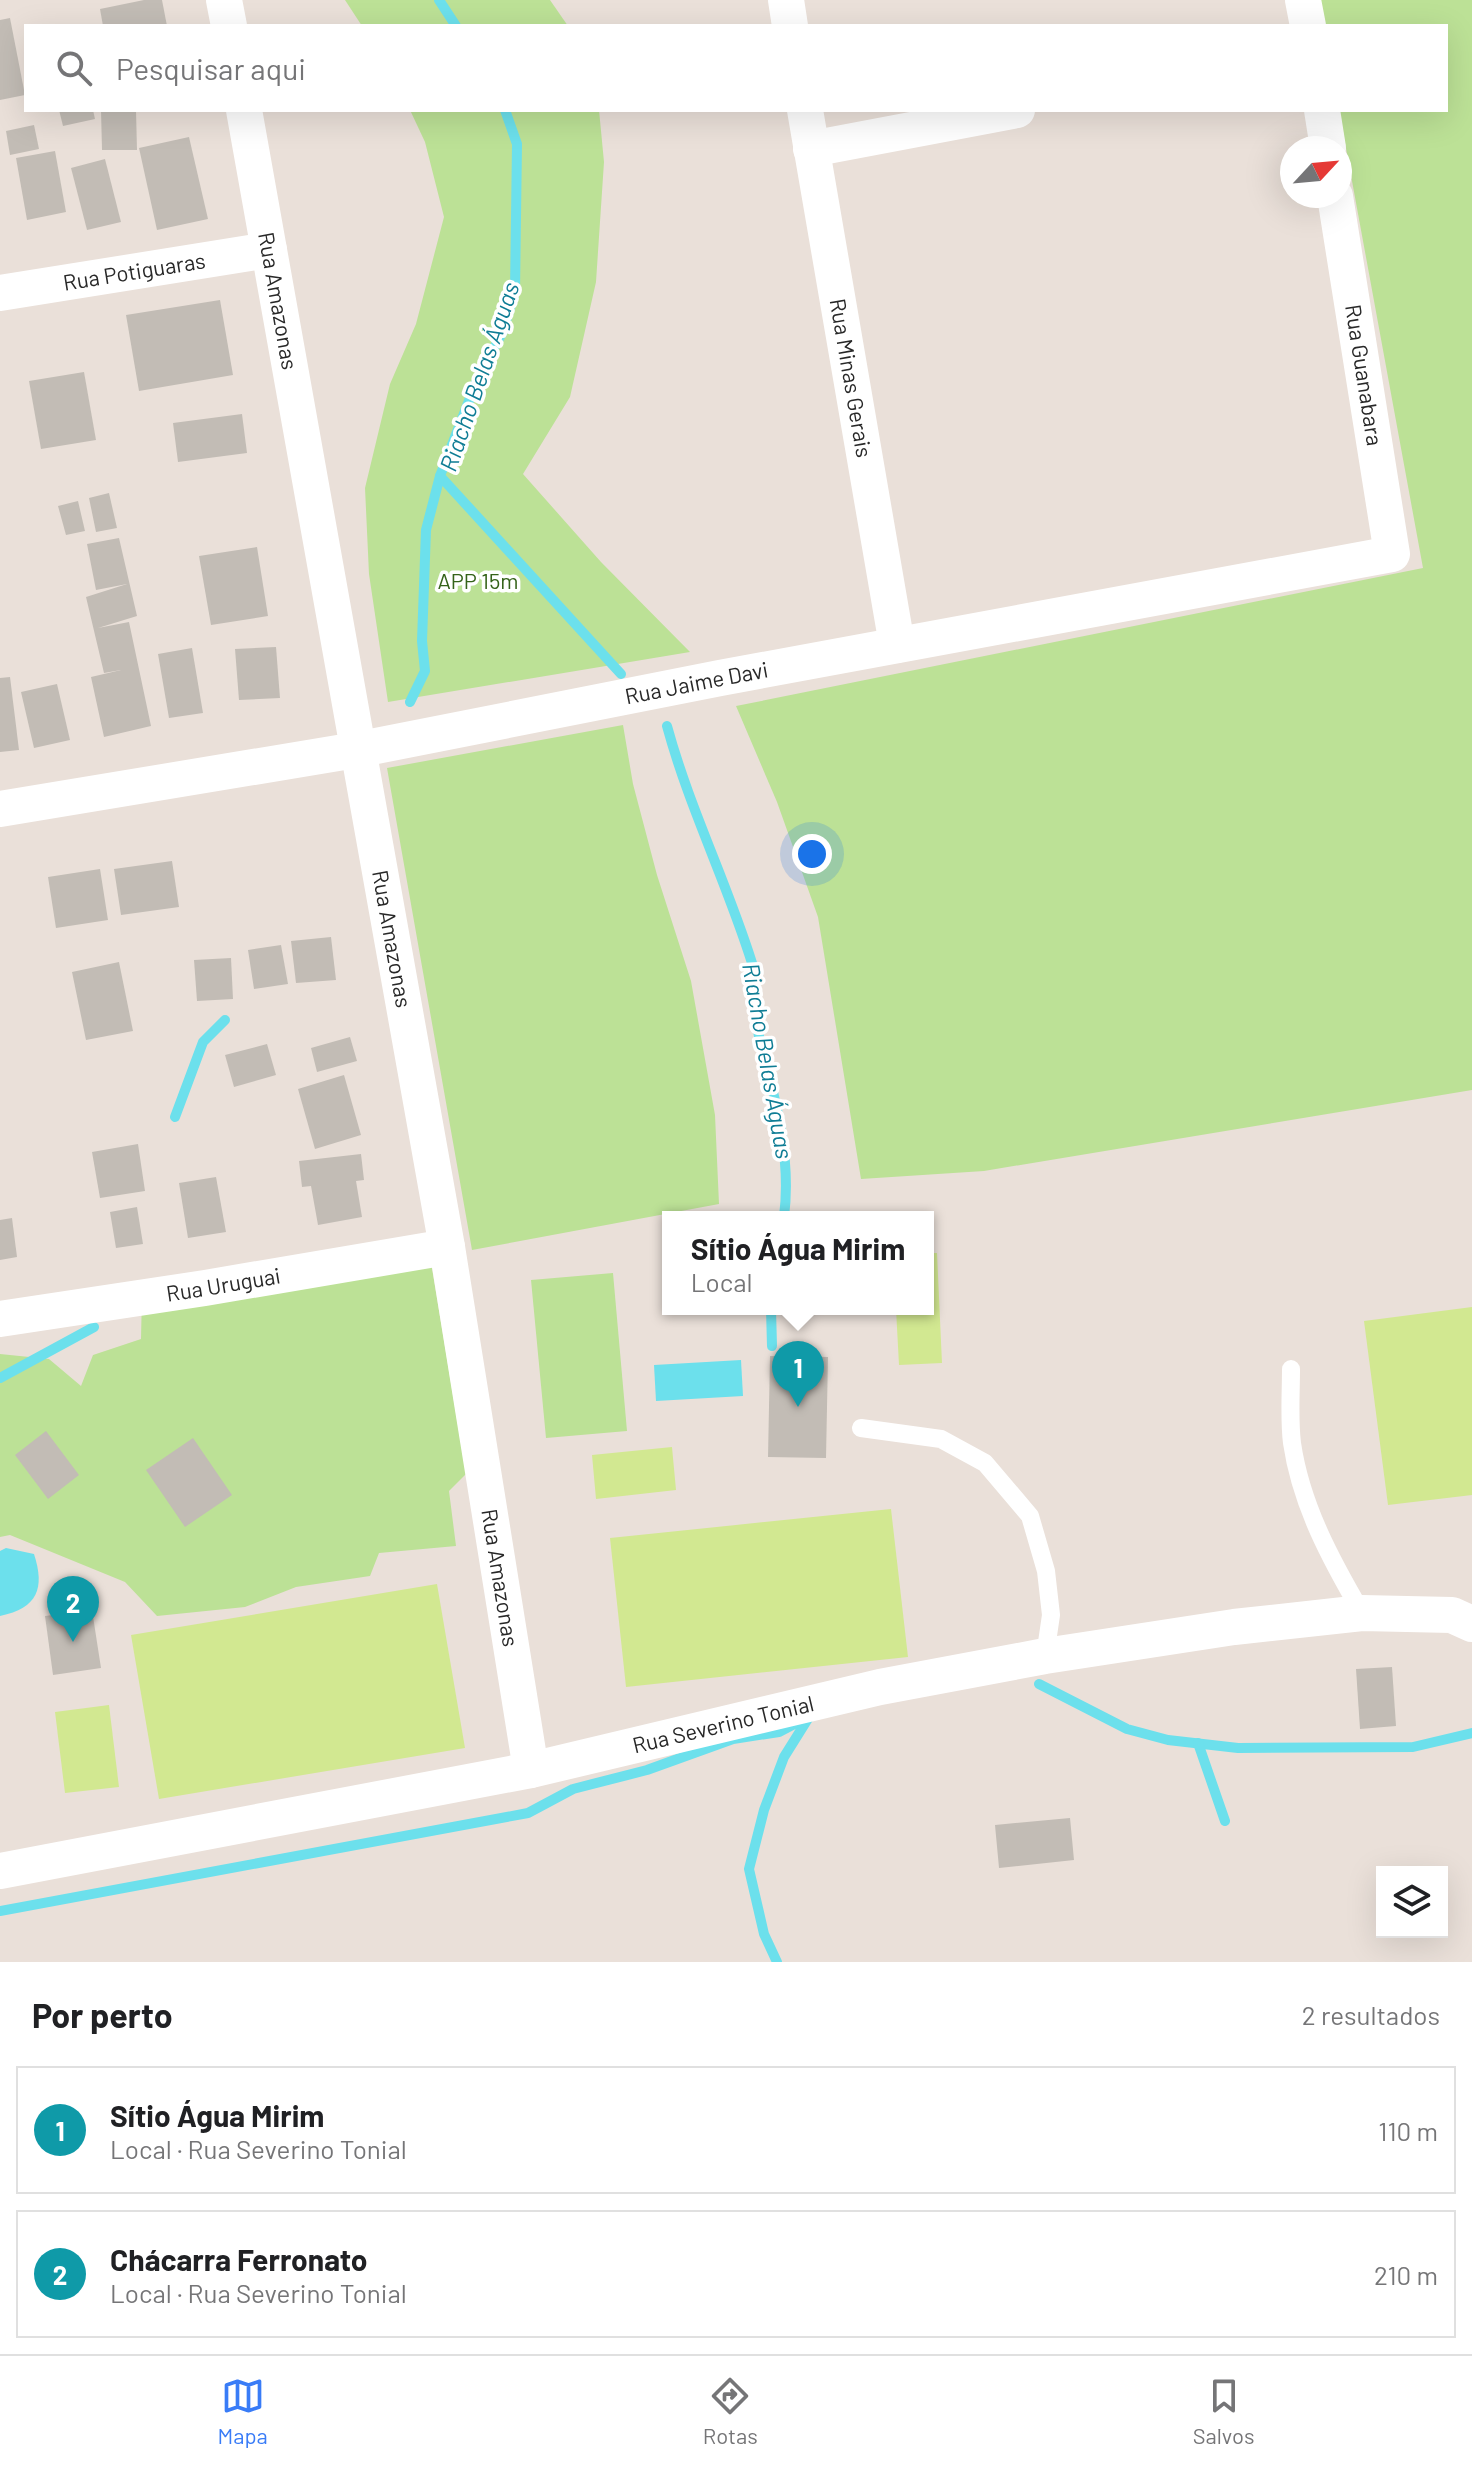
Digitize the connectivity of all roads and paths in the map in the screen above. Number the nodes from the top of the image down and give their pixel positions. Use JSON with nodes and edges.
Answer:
{"nodes":[{"id":1,"x":224,"y":0,"type":"edge"},
{"id":2,"x":786,"y":0,"type":"edge"},
{"id":3,"x":1303,"y":0,"type":"edge"},
{"id":4,"x":229,"y":24,"type":"edge"},
{"id":5,"x":790,"y":24,"type":"edge"},
{"id":6,"x":1308,"y":24,"type":"edge"},
{"id":7,"x":244,"y":112,"type":"edge"},
{"id":8,"x":805,"y":112,"type":"edge"},
{"id":9,"x":1006,"y":112,"type":"edge"},
{"id":10,"x":1322,"y":112,"type":"edge"},
{"id":11,"x":1326,"y":136,"type":"edge"},
{"id":12,"x":811,"y":149,"type":"junction"},
{"id":13,"x":1337,"y":208,"type":"edge"},
{"id":14,"x":269,"y":250,"type":"junction"},
{"id":15,"x":0,"y":293,"type":"edge"},
{"id":16,"x":1392,"y":554,"type":"joint"},
{"id":17,"x":897,"y":645,"type":"junction"},
{"id":18,"x":356,"y":750,"type":"junction"},
{"id":19,"x":0,"y":809,"type":"edge"},
{"id":20,"x":447,"y":1247,"type":"junction"},
{"id":21,"x":0,"y":1319,"type":"edge"},
{"id":22,"x":1291,"y":1369,"type":"dead end"},
{"id":23,"x":861,"y":1428,"type":"dead end"},
{"id":24,"x":1362,"y":1613,"type":"junction"},
{"id":25,"x":1462,"y":1620,"type":"edge"},
{"id":26,"x":1045,"y":1656,"type":"junction"},
{"id":27,"x":531,"y":1770,"type":"junction"},
{"id":28,"x":0,"y":1871,"type":"edge"}],
"edges":[{"from":1,"to":4,"type":"street"},
{"from":2,"to":5,"type":"street"},
{"from":3,"to":6,"type":"street"},
{"from":7,"to":14,"type":"street","name":"Rua Amazonas"},
{"from":8,"to":12,"type":"street","name":"Rua Minas Gerais"},
{"from":9,"to":12,"type":"street"},
{"from":10,"to":11,"type":"street"},
{"from":12,"to":17,"type":"street","name":"Rua Minas Gerais"},
{"from":13,"to":16,"type":"street","name":"Rua Guanabara"},
{"from":14,"to":15,"type":"street","name":"Rua Potiguaras"},
{"from":14,"to":18,"type":"street","name":"Rua Amazonas"},
{"from":16,"to":17,"type":"street","name":"Rua Jaime Davi"},
{"from":17,"to":18,"type":"street","name":"Rua Jaime Davi"},
{"from":18,"to":19,"type":"street","name":"Rua Jaime Davi"},
{"from":18,"to":20,"type":"street","name":"Rua Amazonas"},
{"from":20,"to":21,"type":"street","name":"Rua Uruguai"},
{"from":20,"to":27,"type":"street","name":"Rua Amazonas"},
{"from":22,"to":24,"type":"lane"},
{"from":23,"to":26,"type":"lane"},
{"from":24,"to":25,"type":"street","name":"Rua Severino Tonial"},
{"from":24,"to":26,"type":"street","name":"Rua Severino Tonial"},
{"from":26,"to":27,"type":"street","name":"Rua Severino Tonial"},
{"from":27,"to":28,"type":"street","name":"Rua Severino Tonial"}]}
